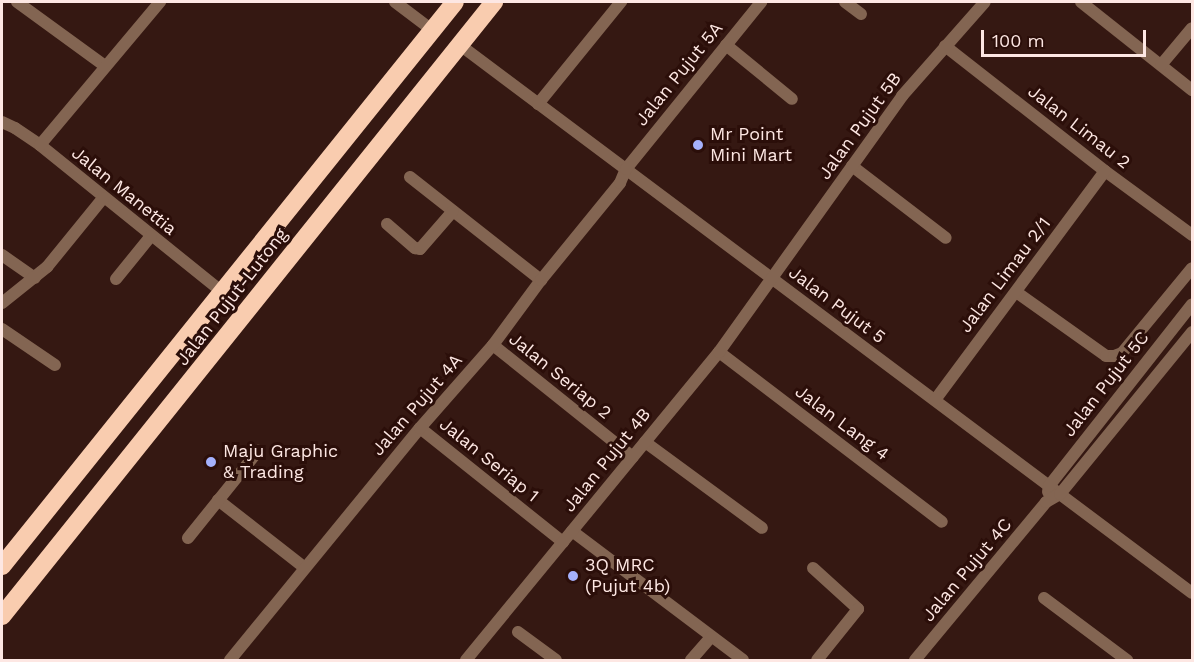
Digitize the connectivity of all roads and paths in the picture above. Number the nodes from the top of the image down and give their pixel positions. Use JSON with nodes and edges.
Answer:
{"nodes":[{"id":1,"x":17,"y":2,"type":"edge"},
{"id":2,"x":160,"y":2,"type":"edge"},
{"id":3,"x":395,"y":2,"type":"edge"},
{"id":4,"x":454,"y":2,"type":"edge"},
{"id":5,"x":494,"y":2,"type":"edge"},
{"id":6,"x":621,"y":2,"type":"edge"},
{"id":7,"x":761,"y":2,"type":"edge"},
{"id":8,"x":844,"y":2,"type":"edge"},
{"id":9,"x":985,"y":2,"type":"edge"},
{"id":10,"x":1081,"y":2,"type":"edge"},
{"id":11,"x":861,"y":14,"type":"dead end"},
{"id":12,"x":1192,"y":28,"type":"edge"},
{"id":13,"x":432,"y":30,"type":"junction"},
{"id":14,"x":460,"y":45,"type":"junction"},
{"id":15,"x":726,"y":45,"type":"junction"},
{"id":16,"x":945,"y":46,"type":"junction"},
{"id":17,"x":1161,"y":65,"type":"junction"},
{"id":18,"x":105,"y":66,"type":"junction"},
{"id":19,"x":1192,"y":90,"type":"edge"},
{"id":20,"x":792,"y":99,"type":"dead end"},
{"id":21,"x":538,"y":104,"type":"junction"},
{"id":22,"x":2,"y":122,"type":"edge"},
{"id":23,"x":40,"y":145,"type":"junction"},
{"id":24,"x":852,"y":165,"type":"junction"},
{"id":25,"x":626,"y":169,"type":"junction"},
{"id":26,"x":1105,"y":171,"type":"junction"},
{"id":27,"x":410,"y":177,"type":"dead end"},
{"id":28,"x":103,"y":198,"type":"junction"},
{"id":29,"x":453,"y":211,"type":"junction"},
{"id":30,"x":387,"y":224,"type":"dead end"},
{"id":31,"x":1192,"y":235,"type":"edge"},
{"id":32,"x":151,"y":236,"type":"junction"},
{"id":33,"x":946,"y":238,"type":"dead end"},
{"id":34,"x":2,"y":255,"type":"edge"},
{"id":35,"x":1192,"y":268,"type":"edge"},
{"id":36,"x":35,"y":278,"type":"junction"},
{"id":37,"x":116,"y":279,"type":"dead end"},
{"id":38,"x":772,"y":279,"type":"junction"},
{"id":39,"x":541,"y":280,"type":"junction"},
{"id":40,"x":222,"y":292,"type":"junction"},
{"id":41,"x":1016,"y":292,"type":"junction"},
{"id":42,"x":2,"y":303,"type":"edge"},
{"id":43,"x":1192,"y":304,"type":"edge"},
{"id":44,"x":2,"y":329,"type":"edge"},
{"id":45,"x":1192,"y":332,"type":"edge"},
{"id":46,"x":493,"y":345,"type":"junction"},
{"id":47,"x":719,"y":351,"type":"junction"},
{"id":48,"x":56,"y":365,"type":"dead end"},
{"id":49,"x":935,"y":400,"type":"junction"},
{"id":50,"x":420,"y":428,"type":"junction"},
{"id":51,"x":645,"y":442,"type":"junction"},
{"id":52,"x":258,"y":451,"type":"dead end"},
{"id":53,"x":633,"y":457,"type":"junction"},
{"id":54,"x":1049,"y":486,"type":"junction"},
{"id":55,"x":1060,"y":494,"type":"junction"},
{"id":56,"x":218,"y":500,"type":"junction"},
{"id":57,"x":1046,"y":502,"type":"junction"},
{"id":58,"x":942,"y":522,"type":"dead end"},
{"id":59,"x":762,"y":528,"type":"dead end"},
{"id":60,"x":572,"y":531,"type":"junction"},
{"id":61,"x":188,"y":538,"type":"dead end"},
{"id":62,"x":563,"y":542,"type":"junction"},
{"id":63,"x":2,"y":566,"type":"edge"},
{"id":64,"x":304,"y":568,"type":"junction"},
{"id":65,"x":813,"y":568,"type":"dead end"},
{"id":66,"x":1192,"y":593,"type":"edge"},
{"id":67,"x":1044,"y":598,"type":"dead end"},
{"id":68,"x":2,"y":616,"type":"edge"},
{"id":69,"x":518,"y":632,"type":"dead end"},
{"id":70,"x":711,"y":637,"type":"junction"},
{"id":71,"x":230,"y":660,"type":"edge"},
{"id":72,"x":466,"y":660,"type":"edge"},
{"id":73,"x":556,"y":660,"type":"edge"},
{"id":74,"x":691,"y":660,"type":"edge"},
{"id":75,"x":743,"y":660,"type":"edge"},
{"id":76,"x":817,"y":660,"type":"edge"},
{"id":77,"x":915,"y":660,"type":"edge"},
{"id":78,"x":1127,"y":660,"type":"edge"}],
"edges":[{"from":1,"to":18,"type":"street"},
{"from":2,"to":18,"type":"street"},
{"from":3,"to":13,"type":"street"},
{"from":4,"to":13,"type":"highway","name":"Jalan Pujut-Lutong"},
{"from":5,"to":14,"type":"highway","name":"Jalan Pujut-Lutong"},
{"from":6,"to":21,"type":"street"},
{"from":7,"to":15,"type":"street","name":"Jalan Pujut 5A"},
{"from":8,"to":11,"type":"street"},
{"from":9,"to":16,"type":"street","name":"Jalan Pujut 5B"},
{"from":10,"to":17,"type":"street"},
{"from":12,"to":17,"type":"street"},
{"from":13,"to":40,"type":"highway","name":"Jalan Pujut-Lutong"},
{"from":14,"to":21,"type":"street","name":"Jalan Pujut 5"},
{"from":14,"to":68,"type":"highway","name":"Jalan Pujut-Lutong"},
{"from":15,"to":20,"type":"street"},
{"from":15,"to":25,"type":"street","name":"Jalan Pujut 5A"},
{"from":16,"to":24,"type":"street","name":"Jalan Pujut 5B"},
{"from":16,"to":26,"type":"street","name":"Jalan Limau 2"},
{"from":17,"to":19,"type":"street"},
{"from":18,"to":23,"type":"street"},
{"from":21,"to":25,"type":"street","name":"Jalan Pujut 5"},
{"from":22,"to":23,"type":"street","name":"Jalan Manettia"},
{"from":23,"to":28,"type":"street","name":"Jalan Manettia"},
{"from":24,"to":33,"type":"street"},
{"from":24,"to":38,"type":"street","name":"Jalan Pujut 5B"},
{"from":25,"to":38,"type":"street","name":"Jalan Pujut 5"},
{"from":25,"to":39,"type":"street","name":"Jalan Pujut 4A"},
{"from":26,"to":31,"type":"street","name":"Jalan Limau 2"},
{"from":26,"to":41,"type":"street","name":"Jalan Limau 2/1"},
{"from":27,"to":29,"type":"street"},
{"from":28,"to":32,"type":"street","name":"Jalan Manettia"},
{"from":28,"to":36,"type":"street"},
{"from":29,"to":30,"type":"street"},
{"from":29,"to":39,"type":"street"},
{"from":32,"to":37,"type":"street"},
{"from":32,"to":40,"type":"street","name":"Jalan Manettia"},
{"from":34,"to":36,"type":"street"},
{"from":35,"to":41,"type":"street"},
{"from":36,"to":42,"type":"street"},
{"from":38,"to":47,"type":"street","name":"Jalan Pujut 4B"},
{"from":38,"to":49,"type":"street","name":"Jalan Pujut 5"},
{"from":39,"to":46,"type":"street","name":"Jalan Pujut 4A"},
{"from":40,"to":63,"type":"highway","name":"Jalan Pujut-Lutong"},
{"from":41,"to":49,"type":"street","name":"Jalan Limau 2/1"},
{"from":43,"to":54,"type":"street","name":"Jalan Pujut 5C"},
{"from":44,"to":48,"type":"street"},
{"from":45,"to":55,"type":"street","name":"Jalan Pujut 5C"},
{"from":46,"to":50,"type":"street","name":"Jalan Pujut 4A"},
{"from":46,"to":53,"type":"street","name":"Jalan Seriap 2"},
{"from":47,"to":51,"type":"street","name":"Jalan Pujut 4B"},
{"from":47,"to":58,"type":"street","name":"Jalan Lang 4"},
{"from":49,"to":54,"type":"street","name":"Jalan Pujut 5"},
{"from":50,"to":62,"type":"street","name":"Jalan Seriap 1"},
{"from":50,"to":64,"type":"street","name":"Jalan Pujut 4A"},
{"from":51,"to":53,"type":"street","name":"Jalan Pujut 4B"},
{"from":51,"to":59,"type":"street"},
{"from":52,"to":56,"type":"street"},
{"from":53,"to":60,"type":"street","name":"Jalan Pujut 4B"},
{"from":54,"to":55,"type":"street","name":"Jalan Pujut 5"},
{"from":54,"to":57,"type":"street"},
{"from":55,"to":57,"type":"street"},
{"from":55,"to":66,"type":"street","name":"Jalan Pujut 5"},
{"from":56,"to":61,"type":"street"},
{"from":56,"to":64,"type":"street"},
{"from":57,"to":77,"type":"street","name":"Jalan Pujut 4C"},
{"from":60,"to":62,"type":"street","name":"Jalan Pujut 4B"},
{"from":60,"to":70,"type":"street"},
{"from":62,"to":72,"type":"street","name":"Jalan Pujut 4B"},
{"from":64,"to":71,"type":"street","name":"Jalan Pujut 4A"},
{"from":65,"to":76,"type":"street"},
{"from":67,"to":78,"type":"street"},
{"from":69,"to":73,"type":"street"},
{"from":70,"to":74,"type":"street"},
{"from":70,"to":75,"type":"street"}]}
